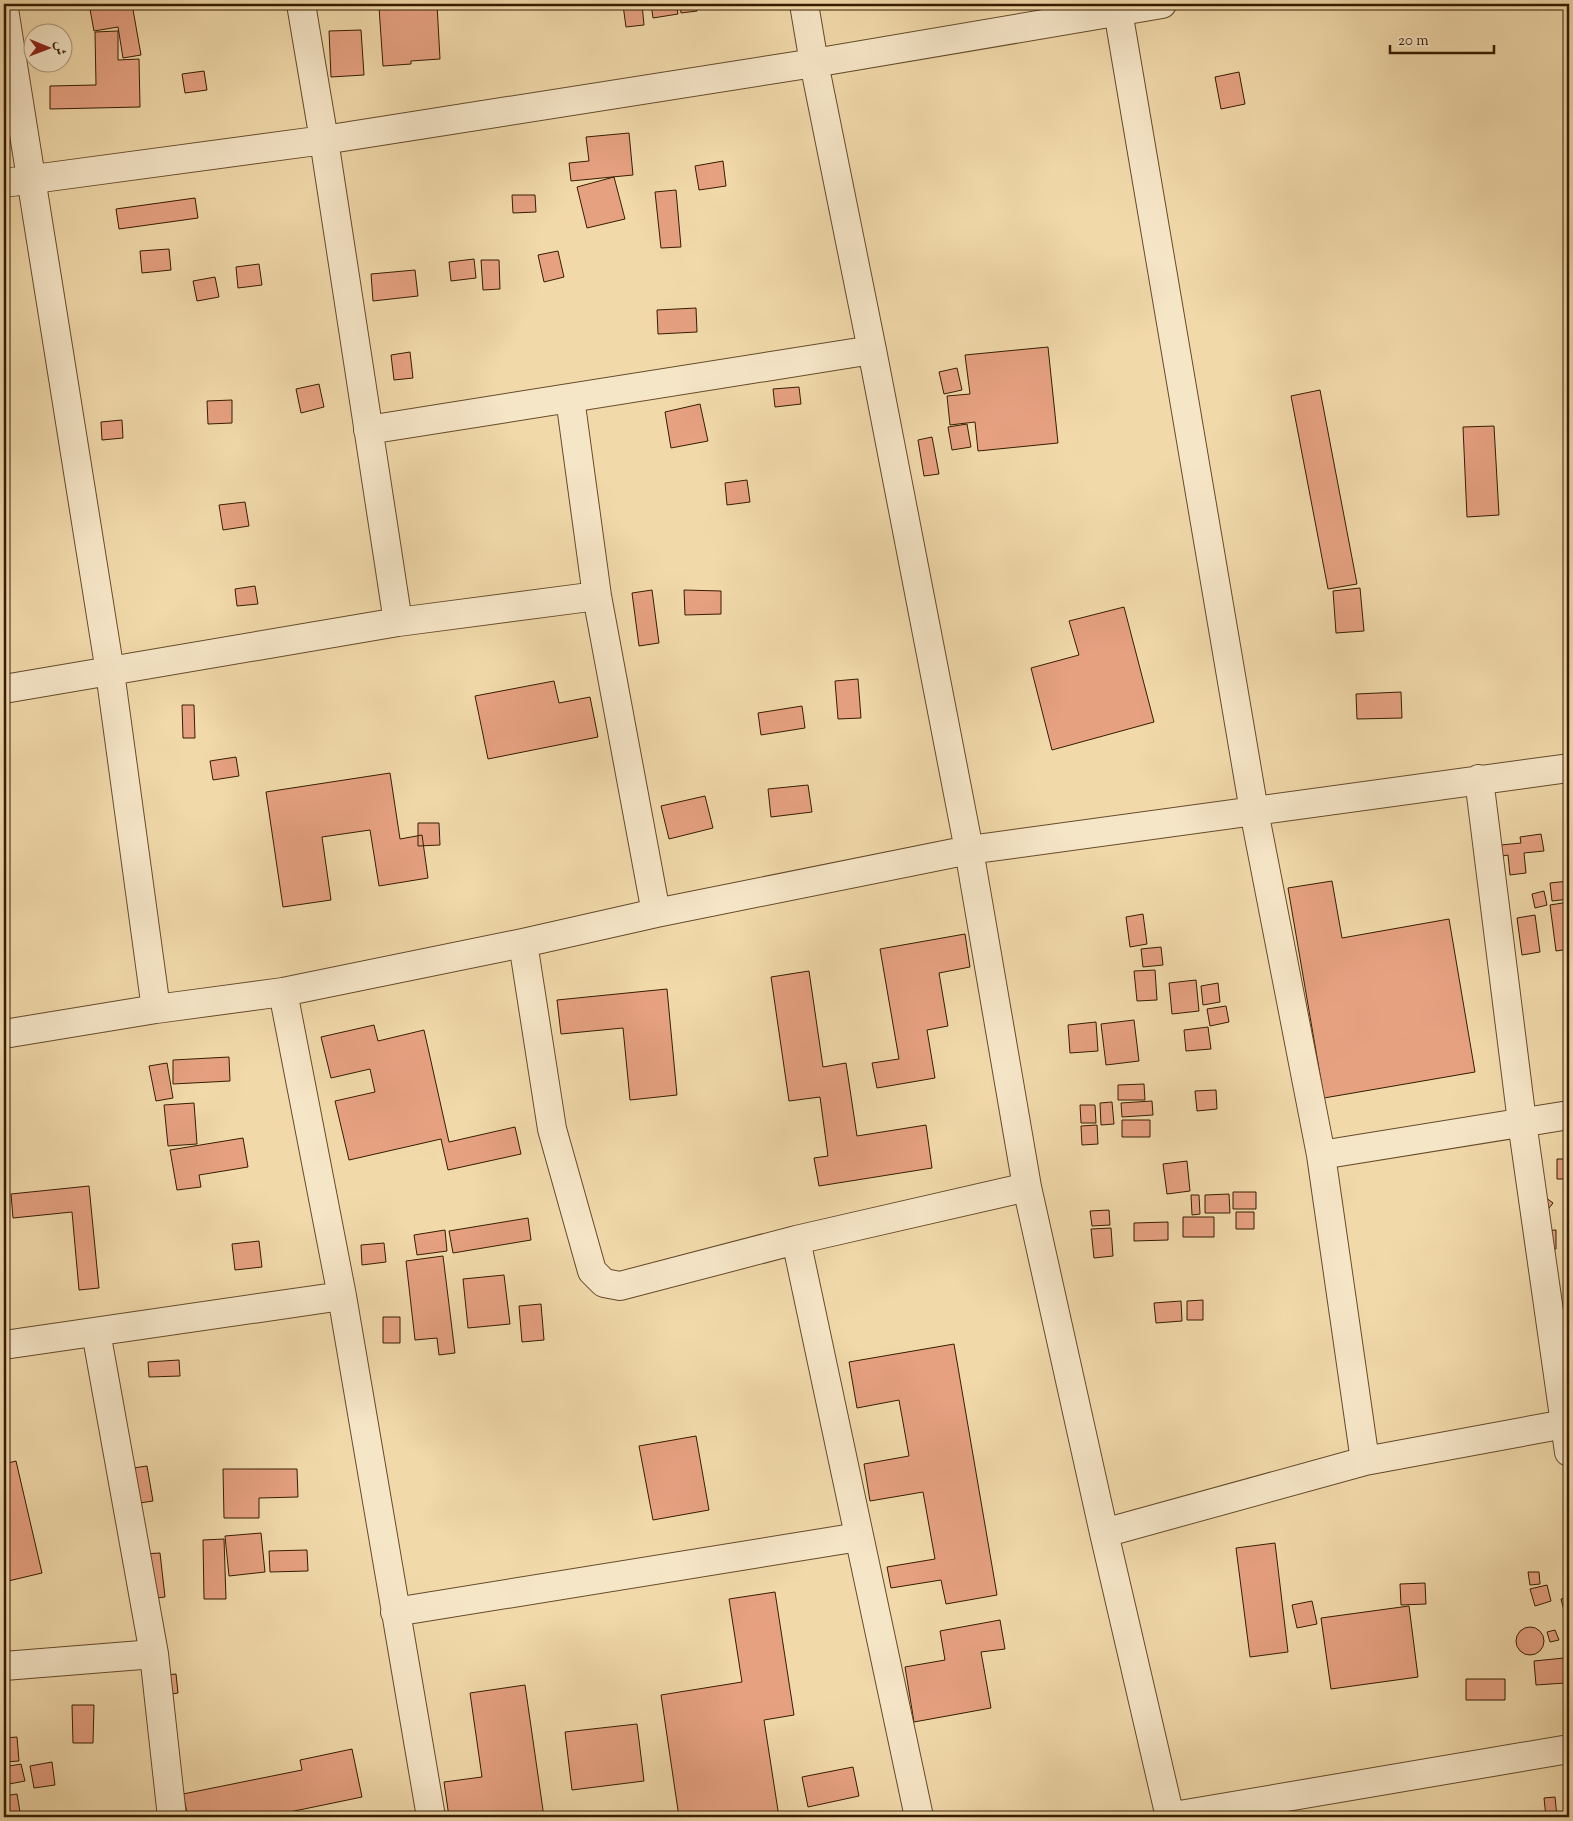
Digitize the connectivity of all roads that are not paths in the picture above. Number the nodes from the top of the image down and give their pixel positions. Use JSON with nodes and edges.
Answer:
{"nodes":[{"id":1,"x":301,"y":4,"type":"edge"},
{"id":2,"x":804,"y":4,"type":"edge"},
{"id":3,"x":1162,"y":4,"type":"edge"},
{"id":4,"x":4,"y":9,"type":"edge"},
{"id":5,"x":1118,"y":11,"type":"junction"},
{"id":6,"x":814,"y":62,"type":"junction"},
{"id":7,"x":324,"y":140,"type":"junction"},
{"id":8,"x":31,"y":178,"type":"junction"},
{"id":9,"x":4,"y":183,"type":"edge"},
{"id":10,"x":872,"y":350,"type":"junction"},
{"id":11,"x":570,"y":398,"type":"junction"},
{"id":12,"x":368,"y":430,"type":"junction"},
{"id":13,"x":597,"y":596,"type":"junction"},
{"id":14,"x":398,"y":622,"type":"junction"},
{"id":15,"x":110,"y":672,"type":"junction"},
{"id":16,"x":4,"y":689,"type":"edge"},
{"id":17,"x":1569,"y":768,"type":"edge"},
{"id":18,"x":1479,"y":779,"type":"junction"},
{"id":19,"x":1254,"y":811,"type":"junction"},
{"id":20,"x":969,"y":850,"type":"junction"},
{"id":21,"x":656,"y":913,"type":"junction"},
{"id":22,"x":523,"y":943,"type":"junction"},
{"id":23,"x":283,"y":992,"type":"junction"},
{"id":24,"x":156,"y":1009,"type":"junction"},
{"id":25,"x":4,"y":1034,"type":"edge"},
{"id":26,"x":1569,"y":1115,"type":"edge"},
{"id":27,"x":1522,"y":1122,"type":"junction"},
{"id":28,"x":1320,"y":1155,"type":"junction"},
{"id":29,"x":1027,"y":1187,"type":"junction"},
{"id":30,"x":796,"y":1240,"type":"junction"},
{"id":31,"x":342,"y":1296,"type":"junction"},
{"id":32,"x":96,"y":1332,"type":"junction"},
{"id":33,"x":4,"y":1345,"type":"edge"},
{"id":34,"x":1565,"y":1424,"type":"junction"},
{"id":35,"x":1569,"y":1452,"type":"edge"},
{"id":36,"x":1364,"y":1461,"type":"junction"},
{"id":37,"x":1104,"y":1533,"type":"junction"},
{"id":38,"x":860,"y":1537,"type":"junction"},
{"id":39,"x":395,"y":1612,"type":"junction"},
{"id":40,"x":154,"y":1654,"type":"junction"},
{"id":41,"x":4,"y":1666,"type":"edge"},
{"id":42,"x":1569,"y":1749,"type":"edge"},
{"id":43,"x":172,"y":1817,"type":"edge"},
{"id":44,"x":431,"y":1817,"type":"edge"},
{"id":45,"x":919,"y":1817,"type":"edge"},
{"id":46,"x":1169,"y":1817,"type":"edge"}],
"edges":[{"from":1,"to":7,"type":"street"},
{"from":2,"to":6,"type":"street"},
{"from":3,"to":5,"type":"street"},
{"from":4,"to":8,"type":"street"},
{"from":5,"to":6,"type":"street"},
{"from":5,"to":19,"type":"street"},
{"from":6,"to":7,"type":"street"},
{"from":6,"to":10,"type":"street"},
{"from":7,"to":8,"type":"street"},
{"from":7,"to":12,"type":"street"},
{"from":8,"to":9,"type":"street"},
{"from":8,"to":15,"type":"street"},
{"from":10,"to":11,"type":"street"},
{"from":10,"to":20,"type":"street"},
{"from":11,"to":12,"type":"street"},
{"from":11,"to":13,"type":"street"},
{"from":12,"to":14,"type":"street"},
{"from":13,"to":14,"type":"street"},
{"from":13,"to":21,"type":"street"},
{"from":14,"to":15,"type":"street"},
{"from":15,"to":16,"type":"street"},
{"from":15,"to":24,"type":"street"},
{"from":17,"to":18,"type":"street"},
{"from":18,"to":19,"type":"street"},
{"from":18,"to":27,"type":"street"},
{"from":19,"to":20,"type":"street"},
{"from":19,"to":28,"type":"street"},
{"from":20,"to":21,"type":"street"},
{"from":20,"to":29,"type":"street"},
{"from":21,"to":22,"type":"street"},
{"from":22,"to":23,"type":"street"},
{"from":22,"to":30,"type":"street"},
{"from":23,"to":24,"type":"street"},
{"from":23,"to":31,"type":"street"},
{"from":24,"to":25,"type":"street"},
{"from":26,"to":27,"type":"street"},
{"from":27,"to":28,"type":"street"},
{"from":27,"to":34,"type":"street"},
{"from":28,"to":36,"type":"street"},
{"from":29,"to":30,"type":"street"},
{"from":29,"to":37,"type":"street"},
{"from":30,"to":38,"type":"street"},
{"from":31,"to":32,"type":"street"},
{"from":31,"to":39,"type":"street"},
{"from":32,"to":33,"type":"street"},
{"from":32,"to":40,"type":"street"},
{"from":34,"to":35,"type":"street"},
{"from":34,"to":36,"type":"street"},
{"from":36,"to":37,"type":"street"},
{"from":37,"to":46,"type":"street"},
{"from":38,"to":39,"type":"street"},
{"from":38,"to":45,"type":"street"},
{"from":39,"to":44,"type":"street"},
{"from":40,"to":41,"type":"street"},
{"from":40,"to":43,"type":"street"},
{"from":42,"to":46,"type":"street"}]}
